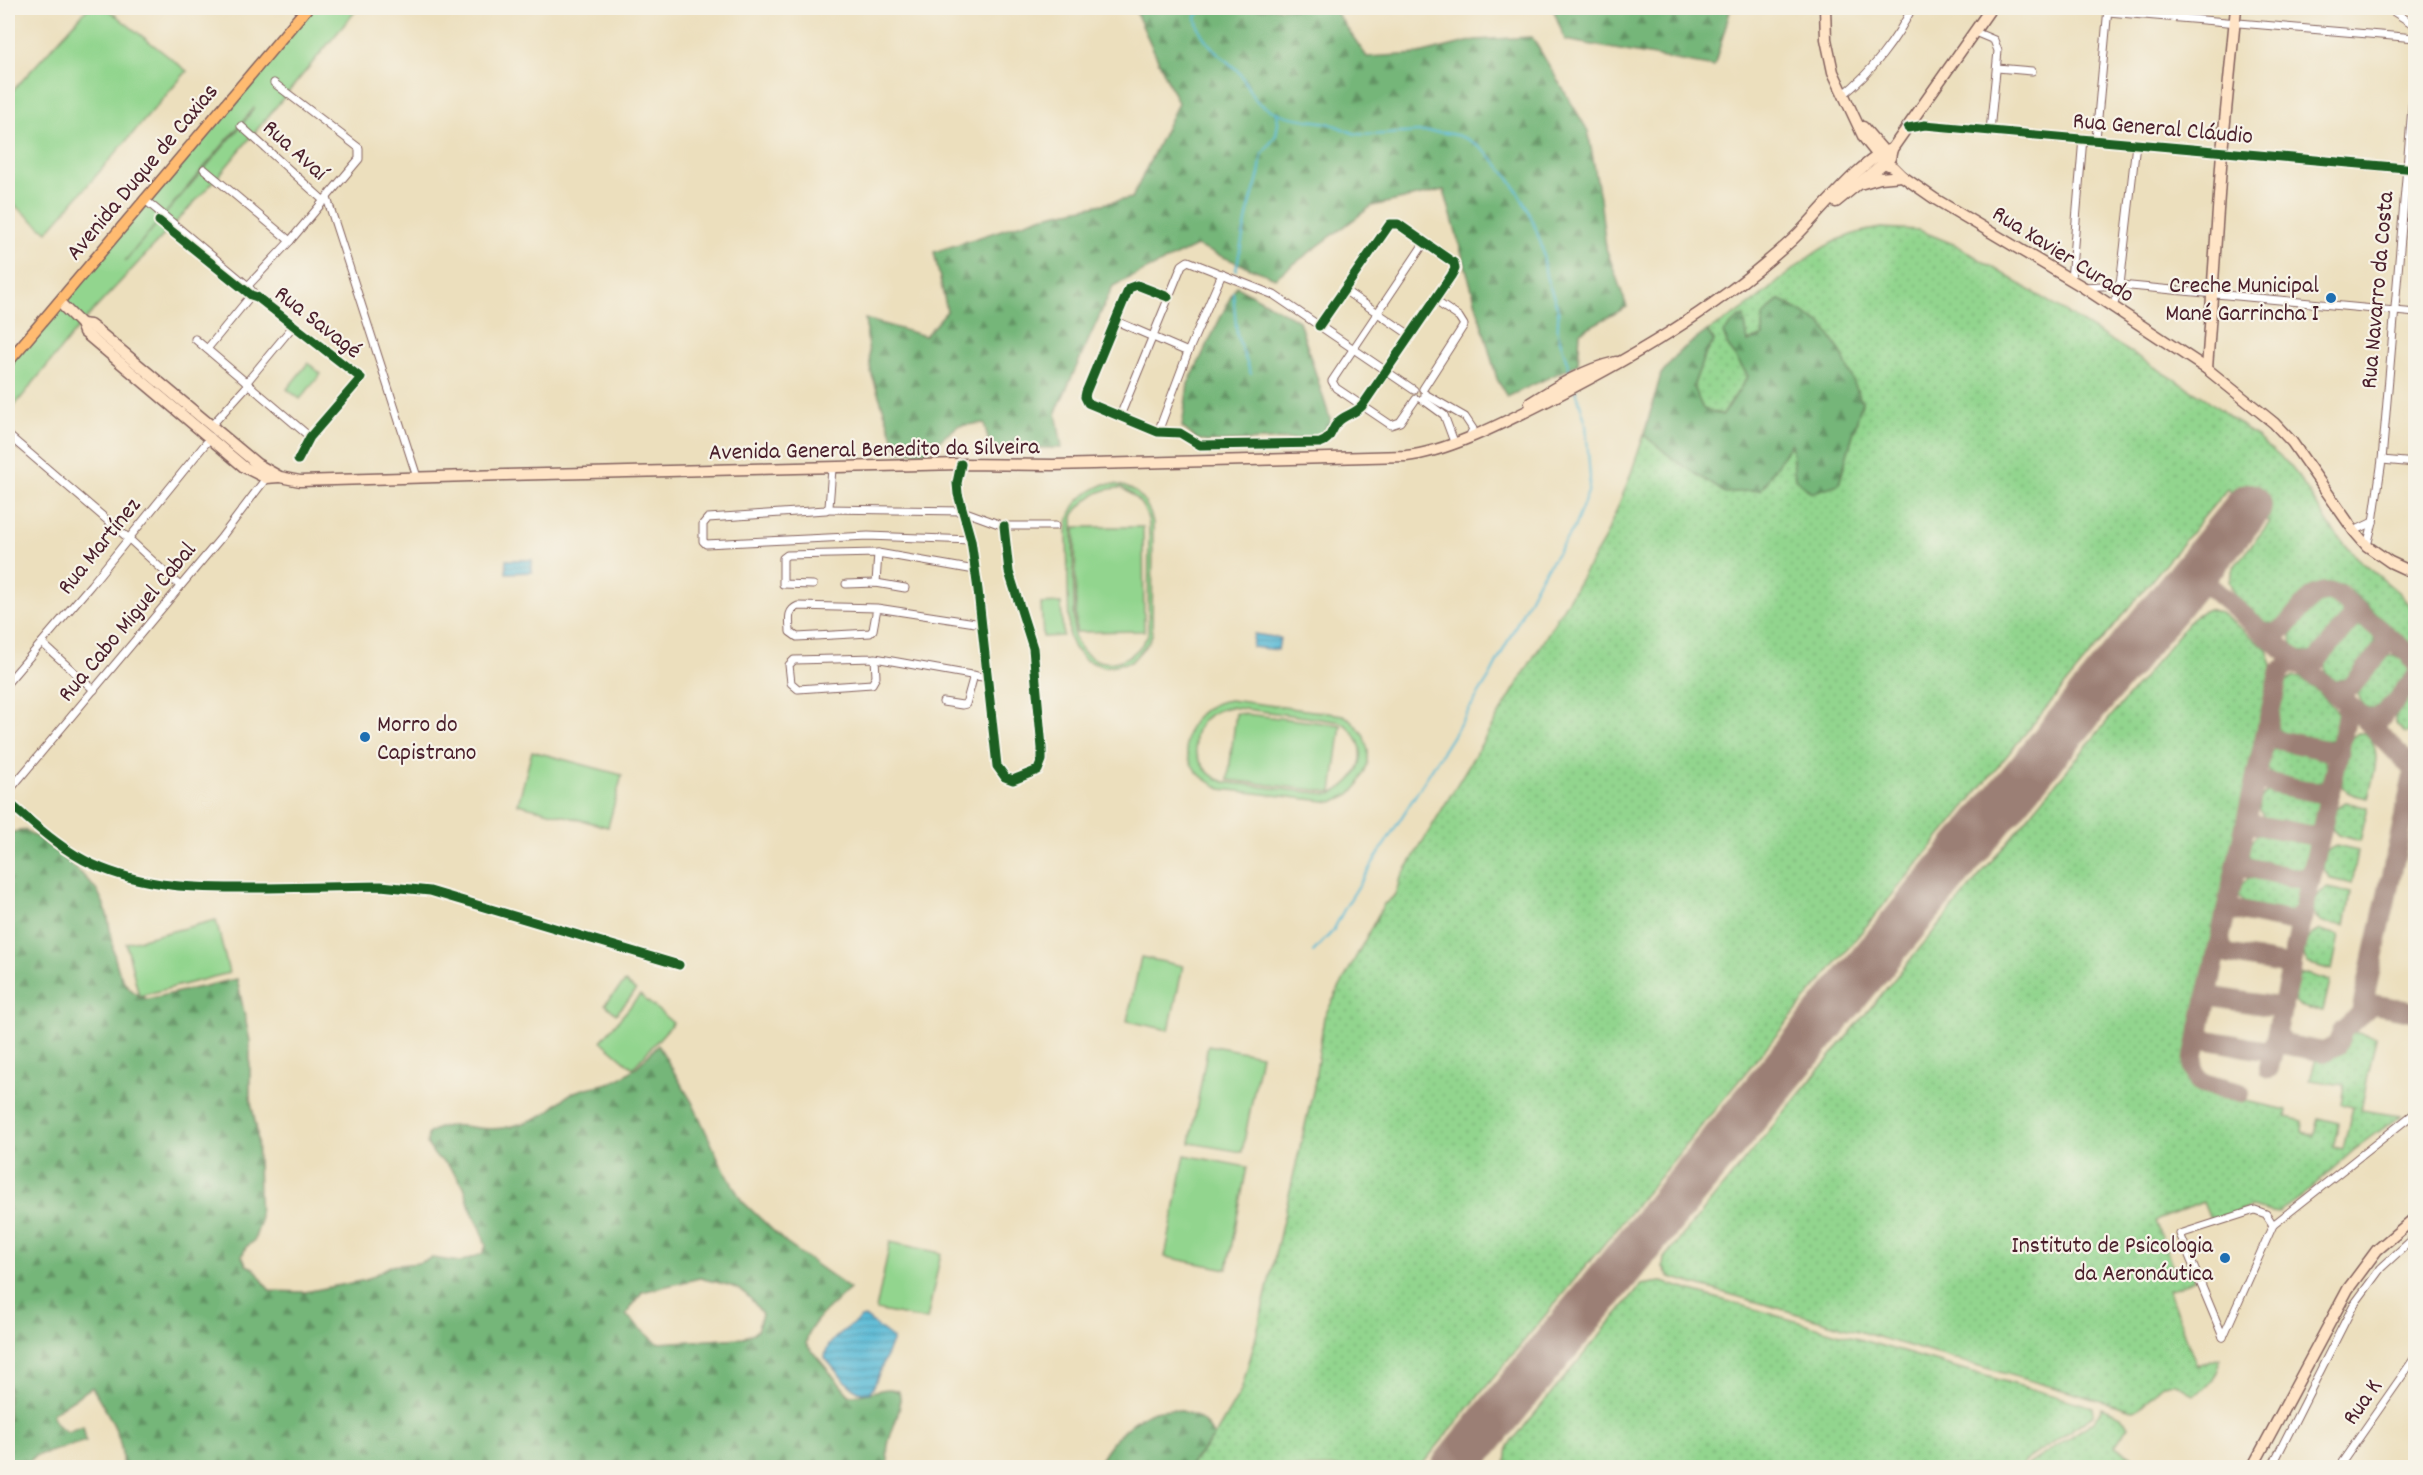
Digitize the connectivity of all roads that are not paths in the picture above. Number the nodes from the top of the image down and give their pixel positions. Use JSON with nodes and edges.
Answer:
{"nodes":[{"id":1,"x":308,"y":8,"type":"edge"},
{"id":2,"x":1825,"y":8,"type":"edge"},
{"id":3,"x":1912,"y":8,"type":"edge"},
{"id":4,"x":1989,"y":8,"type":"edge"},
{"id":5,"x":2236,"y":8,"type":"edge"},
{"id":6,"x":2388,"y":8,"type":"edge"},
{"id":7,"x":2108,"y":10,"type":"edge"},
{"id":8,"x":2234,"y":24,"type":"junction"},
{"id":9,"x":2415,"y":26,"type":"edge"},
{"id":10,"x":1975,"y":32,"type":"junction"},
{"id":11,"x":2415,"y":38,"type":"edge"},
{"id":12,"x":2415,"y":61,"type":"edge"},
{"id":13,"x":1997,"y":68,"type":"junction"},
{"id":14,"x":2032,"y":71,"type":"dead end"},
{"id":15,"x":274,"y":83,"type":"dead end"},
{"id":16,"x":1843,"y":95,"type":"junction"},
{"id":17,"x":1919,"y":112,"type":"junction"},
{"id":18,"x":1925,"y":125,"type":"junction"},
{"id":19,"x":241,"y":126,"type":"dead end"},
{"id":20,"x":1908,"y":128,"type":"junction"},
{"id":21,"x":1990,"y":131,"type":"junction"},
{"id":22,"x":2083,"y":138,"type":"junction"},
{"id":23,"x":2096,"y":139,"type":"junction"},
{"id":24,"x":2136,"y":144,"type":"junction"},
{"id":25,"x":2222,"y":152,"type":"junction"},
{"id":26,"x":1887,"y":157,"type":"junction"},
{"id":27,"x":2405,"y":168,"type":"junction"},
{"id":28,"x":204,"y":169,"type":"dead end"},
{"id":29,"x":2415,"y":169,"type":"edge"},
{"id":30,"x":1902,"y":176,"type":"junction"},
{"id":31,"x":1857,"y":185,"type":"junction"},
{"id":32,"x":144,"y":199,"type":"junction"},
{"id":33,"x":326,"y":200,"type":"junction"},
{"id":34,"x":1818,"y":214,"type":"junction"},
{"id":35,"x":290,"y":241,"type":"junction"},
{"id":36,"x":1425,"y":242,"type":"junction"},
{"id":37,"x":1222,"y":274,"type":"junction"},
{"id":38,"x":2071,"y":280,"type":"junction"},
{"id":39,"x":2120,"y":285,"type":"junction"},
{"id":40,"x":2083,"y":287,"type":"junction"},
{"id":41,"x":1344,"y":290,"type":"junction"},
{"id":42,"x":251,"y":292,"type":"junction"},
{"id":43,"x":2212,"y":293,"type":"junction"},
{"id":44,"x":1168,"y":297,"type":"junction"},
{"id":45,"x":1434,"y":300,"type":"junction"},
{"id":46,"x":59,"y":302,"type":"junction"},
{"id":47,"x":2114,"y":307,"type":"junction"},
{"id":48,"x":2394,"y":311,"type":"junction"},
{"id":49,"x":1377,"y":313,"type":"junction"},
{"id":50,"x":2415,"y":313,"type":"edge"},
{"id":51,"x":1116,"y":321,"type":"junction"},
{"id":52,"x":294,"y":325,"type":"junction"},
{"id":53,"x":1319,"y":326,"type":"junction"},
{"id":54,"x":1410,"y":335,"type":"junction"},
{"id":55,"x":1152,"y":336,"type":"junction"},
{"id":56,"x":195,"y":339,"type":"dead end"},
{"id":57,"x":1353,"y":348,"type":"junction"},
{"id":58,"x":207,"y":349,"type":"junction"},
{"id":59,"x":1188,"y":352,"type":"junction"},
{"id":60,"x":8,"y":362,"type":"edge"},
{"id":61,"x":2207,"y":369,"type":"junction"},
{"id":62,"x":1386,"y":371,"type":"junction"},
{"id":63,"x":247,"y":384,"type":"junction"},
{"id":64,"x":1422,"y":395,"type":"junction"},
{"id":65,"x":1362,"y":406,"type":"junction"},
{"id":66,"x":1120,"y":416,"type":"junction"},
{"id":67,"x":212,"y":432,"type":"junction"},
{"id":68,"x":1158,"y":432,"type":"junction"},
{"id":69,"x":8,"y":435,"type":"edge"},
{"id":70,"x":310,"y":437,"type":"junction"},
{"id":71,"x":1464,"y":437,"type":"junction"},
{"id":72,"x":298,"y":460,"type":"dead end"},
{"id":73,"x":2382,"y":460,"type":"junction"},
{"id":74,"x":2415,"y":463,"type":"edge"},
{"id":75,"x":961,"y":464,"type":"junction"},
{"id":76,"x":832,"y":469,"type":"junction"},
{"id":77,"x":276,"y":477,"type":"junction"},
{"id":78,"x":417,"y":477,"type":"junction"},
{"id":79,"x":827,"y":509,"type":"junction"},
{"id":80,"x":963,"y":511,"type":"junction"},
{"id":81,"x":2373,"y":522,"type":"junction"},
{"id":82,"x":1004,"y":526,"type":"junction"},
{"id":83,"x":1055,"y":526,"type":"dead end"},
{"id":84,"x":2354,"y":531,"type":"junction"},
{"id":85,"x":128,"y":538,"type":"junction"},
{"id":86,"x":971,"y":540,"type":"junction"},
{"id":87,"x":2367,"y":546,"type":"junction"},
{"id":88,"x":878,"y":553,"type":"junction"},
{"id":89,"x":975,"y":570,"type":"junction"},
{"id":90,"x":2415,"y":574,"type":"edge"},
{"id":91,"x":876,"y":583,"type":"junction"},
{"id":92,"x":846,"y":584,"type":"dead end"},
{"id":93,"x":813,"y":585,"type":"dead end"},
{"id":94,"x":180,"y":586,"type":"junction"},
{"id":95,"x":906,"y":588,"type":"dead end"},
{"id":96,"x":877,"y":608,"type":"junction"},
{"id":97,"x":982,"y":624,"type":"junction"},
{"id":98,"x":42,"y":643,"type":"junction"},
{"id":99,"x":875,"y":658,"type":"junction"},
{"id":100,"x":974,"y":675,"type":"junction"},
{"id":101,"x":988,"y":678,"type":"junction"},
{"id":102,"x":8,"y":682,"type":"edge"},
{"id":103,"x":94,"y":690,"type":"junction"},
{"id":104,"x":943,"y":702,"type":"dead end"},
{"id":105,"x":8,"y":792,"type":"edge"},
{"id":106,"x":8,"y":802,"type":"edge"},
{"id":107,"x":679,"y":965,"type":"dead end"},
{"id":108,"x":2415,"y":1112,"type":"edge"},
{"id":109,"x":2415,"y":1217,"type":"edge"},
{"id":110,"x":2273,"y":1226,"type":"junction"},
{"id":111,"x":2415,"y":1236,"type":"edge"},
{"id":112,"x":2415,"y":1356,"type":"edge"},
{"id":113,"x":2252,"y":1467,"type":"edge"},
{"id":114,"x":2271,"y":1467,"type":"edge"},
{"id":115,"x":2338,"y":1467,"type":"edge"}],
"edges":[{"from":1,"to":32,"type":"main road","name":"Avenida Duque de Caxias"},
{"from":2,"to":16,"type":"main road","name":"Rua Xavier Curado"},
{"from":3,"to":16,"type":"street"},
{"from":4,"to":10,"type":"main road"},
{"from":5,"to":8,"type":"main road"},
{"from":6,"to":9,"type":"street"},
{"from":7,"to":8,"type":"street"},
{"from":7,"to":23,"type":"street"},
{"from":8,"to":11,"type":"street"},
{"from":8,"to":25,"type":"main road"},
{"from":10,"to":13,"type":"street"},
{"from":10,"to":17,"type":"main road"},
{"from":12,"to":27,"type":"street","name":"Rua Navarro da Costa"},
{"from":13,"to":14,"type":"street"},
{"from":13,"to":21,"type":"street"},
{"from":15,"to":33,"type":"street"},
{"from":16,"to":26,"type":"main road","name":"Rua Xavier Curado"},
{"from":17,"to":18,"type":"street"},
{"from":17,"to":20,"type":"main road"},
{"from":18,"to":20,"type":"street","name":"Rua General Cláudio"},
{"from":18,"to":21,"type":"street","name":"Rua General Cláudio"},
{"from":19,"to":33,"type":"street","name":"Rua Avaí"},
{"from":20,"to":26,"type":"main road"},
{"from":21,"to":22,"type":"street","name":"Rua General Cláudio"},
{"from":22,"to":23,"type":"street","name":"Rua General Cláudio"},
{"from":22,"to":38,"type":"street"},
{"from":23,"to":24,"type":"street","name":"Rua General Cláudio"},
{"from":24,"to":25,"type":"street","name":"Rua General Cláudio"},
{"from":24,"to":39,"type":"street"},
{"from":25,"to":27,"type":"street","name":"Rua General Cláudio"},
{"from":25,"to":43,"type":"main road"},
{"from":26,"to":30,"type":"main road","name":"Rua Xavier Curado"},
{"from":26,"to":31,"type":"main road","name":"Avenida General Benedito da Silveira"},
{"from":26,"to":34,"type":"main road","name":"Avenida General Benedito da Silveira"},
{"from":27,"to":29,"type":"street","name":"Rua General Cláudio"},
{"from":27,"to":48,"type":"street","name":"Rua Navarro da Costa"},
{"from":28,"to":35,"type":"street"},
{"from":30,"to":31,"type":"main road"},
{"from":30,"to":38,"type":"main road","name":"Rua Xavier Curado"},
{"from":31,"to":34,"type":"main road","name":"Avenida General Benedito da Silveira"},
{"from":32,"to":42,"type":"street","name":"Rua Savagé"},
{"from":32,"to":46,"type":"main road","name":"Avenida Duque de Caxias"},
{"from":33,"to":35,"type":"street"},
{"from":33,"to":78,"type":"street"},
{"from":34,"to":71,"type":"main road","name":"Avenida General Benedito da Silveira"},
{"from":35,"to":42,"type":"street"},
{"from":36,"to":41,"type":"street"},
{"from":36,"to":45,"type":"street"},
{"from":36,"to":49,"type":"street"},
{"from":37,"to":44,"type":"street"},
{"from":37,"to":53,"type":"street"},
{"from":37,"to":59,"type":"street"},
{"from":38,"to":40,"type":"main road","name":"Rua Xavier Curado"},
{"from":39,"to":40,"type":"street"},
{"from":39,"to":43,"type":"street"},
{"from":39,"to":47,"type":"street"},
{"from":40,"to":47,"type":"main road","name":"Rua Xavier Curado"},
{"from":41,"to":49,"type":"street"},
{"from":41,"to":53,"type":"street"},
{"from":42,"to":52,"type":"street","name":"Rua Savagé"},
{"from":42,"to":58,"type":"street"},
{"from":43,"to":48,"type":"street"},
{"from":43,"to":61,"type":"main road"},
{"from":44,"to":51,"type":"street"},
{"from":44,"to":55,"type":"street"},
{"from":45,"to":54,"type":"street"},
{"from":45,"to":64,"type":"street"},
{"from":46,"to":60,"type":"main road","name":"Avenida Duque de Caxias"},
{"from":46,"to":67,"type":"main road"},
{"from":47,"to":61,"type":"main road","name":"Rua Xavier Curado"},
{"from":48,"to":50,"type":"street"},
{"from":48,"to":73,"type":"street","name":"Rua Navarro da Costa"},
{"from":49,"to":54,"type":"street"},
{"from":49,"to":57,"type":"street"},
{"from":51,"to":55,"type":"street"},
{"from":51,"to":66,"type":"street"},
{"from":52,"to":63,"type":"street","name":"Rua Martínez"},
{"from":52,"to":70,"type":"street","name":"Rua Savagé"},
{"from":53,"to":57,"type":"street"},
{"from":54,"to":62,"type":"street"},
{"from":55,"to":59,"type":"street"},
{"from":55,"to":66,"type":"street"},
{"from":56,"to":58,"type":"street"},
{"from":57,"to":62,"type":"street"},
{"from":57,"to":65,"type":"street"},
{"from":58,"to":63,"type":"street"},
{"from":59,"to":68,"type":"street"},
{"from":61,"to":84,"type":"main road","name":"Rua Xavier Curado"},
{"from":62,"to":64,"type":"street"},
{"from":62,"to":65,"type":"street"},
{"from":63,"to":67,"type":"street","name":"Rua Martínez"},
{"from":63,"to":70,"type":"street"},
{"from":64,"to":65,"type":"street"},
{"from":64,"to":71,"type":"street"},
{"from":64,"to":71,"type":"street"},
{"from":65,"to":68,"type":"street"},
{"from":66,"to":68,"type":"street"},
{"from":67,"to":77,"type":"main road"},
{"from":67,"to":85,"type":"street","name":"Rua Martínez"},
{"from":69,"to":85,"type":"street"},
{"from":70,"to":72,"type":"street","name":"Rua Savagé"},
{"from":71,"to":75,"type":"main road","name":"Avenida General Benedito da Silveira"},
{"from":73,"to":74,"type":"street"},
{"from":73,"to":81,"type":"street","name":"Rua Navarro da Costa"},
{"from":75,"to":76,"type":"main road","name":"Avenida General Benedito da Silveira"},
{"from":75,"to":80,"type":"street"},
{"from":76,"to":78,"type":"main road","name":"Avenida General Benedito da Silveira"},
{"from":76,"to":79,"type":"street"},
{"from":77,"to":78,"type":"main road","name":"Avenida General Benedito da Silveira"},
{"from":77,"to":94,"type":"street","name":"Rua Cabo Miguel Cabal"},
{"from":79,"to":80,"type":"street"},
{"from":79,"to":86,"type":"street"},
{"from":80,"to":82,"type":"street"},
{"from":80,"to":86,"type":"street"},
{"from":81,"to":84,"type":"street"},
{"from":81,"to":87,"type":"street","name":"Rua Navarro da Costa"},
{"from":82,"to":83,"type":"street"},
{"from":82,"to":101,"type":"street"},
{"from":84,"to":87,"type":"main road","name":"Rua Xavier Curado"},
{"from":85,"to":94,"type":"street"},
{"from":85,"to":98,"type":"street","name":"Rua Martínez"},
{"from":86,"to":89,"type":"street"},
{"from":87,"to":90,"type":"main road","name":"Rua Xavier Curado"},
{"from":88,"to":89,"type":"street"},
{"from":88,"to":91,"type":"street"},
{"from":88,"to":93,"type":"street"},
{"from":89,"to":97,"type":"street"},
{"from":91,"to":92,"type":"street"},
{"from":91,"to":95,"type":"street"},
{"from":94,"to":103,"type":"street","name":"Rua Cabo Miguel Cabal"},
{"from":96,"to":96,"type":"street"},
{"from":96,"to":97,"type":"street"},
{"from":97,"to":101,"type":"street"},
{"from":98,"to":102,"type":"street","name":"Rua Martínez"},
{"from":98,"to":103,"type":"street"},
{"from":99,"to":99,"type":"street"},
{"from":99,"to":100,"type":"street"},
{"from":100,"to":101,"type":"street"},
{"from":100,"to":104,"type":"street"},
{"from":103,"to":105,"type":"street","name":"Rua Cabo Miguel Cabal"},
{"from":106,"to":107,"type":"street"},
{"from":108,"to":110,"type":"street"},
{"from":109,"to":113,"type":"main road"},
{"from":110,"to":110,"type":"street"},
{"from":111,"to":114,"type":"street"},
{"from":112,"to":115,"type":"street","name":"Rua K"}]}
